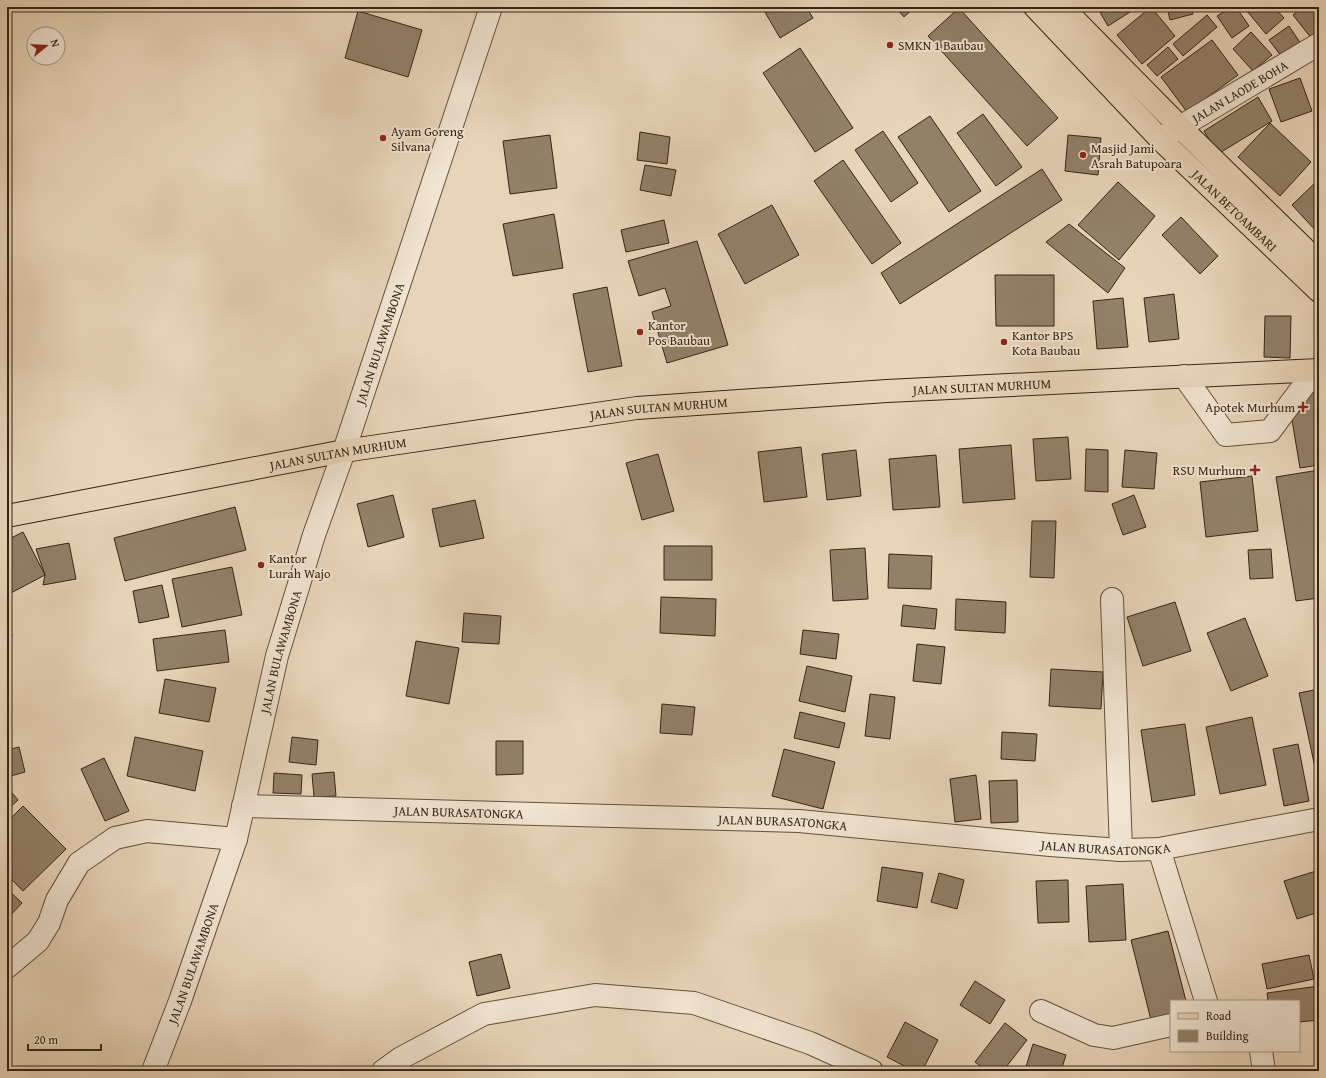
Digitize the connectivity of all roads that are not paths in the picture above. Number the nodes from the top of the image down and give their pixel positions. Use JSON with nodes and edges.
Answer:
{"nodes":[{"id":1,"x":491,"y":7,"type":"edge"},
{"id":2,"x":1035,"y":7,"type":"edge"},
{"id":3,"x":1062,"y":7,"type":"edge"},
{"id":4,"x":1319,"y":44,"type":"edge"},
{"id":5,"x":1180,"y":128,"type":"junction"},
{"id":6,"x":1160,"y":139,"type":"junction"},
{"id":7,"x":1319,"y":263,"type":"edge"},
{"id":8,"x":1319,"y":292,"type":"edge"},
{"id":9,"x":1319,"y":370,"type":"edge"},
{"id":10,"x":1319,"y":374,"type":"edge"},
{"id":11,"x":1184,"y":376,"type":"junction"},
{"id":12,"x":344,"y":450,"type":"junction"},
{"id":13,"x":7,"y":516,"type":"edge"},
{"id":14,"x":1112,"y":599,"type":"dead end"},
{"id":15,"x":243,"y":806,"type":"junction"},
{"id":16,"x":1319,"y":819,"type":"edge"},
{"id":17,"x":236,"y":839,"type":"junction"},
{"id":18,"x":1159,"y":849,"type":"junction"},
{"id":19,"x":1121,"y":850,"type":"junction"},
{"id":20,"x":7,"y":967,"type":"edge"},
{"id":21,"x":1206,"y":1000,"type":"edge"},
{"id":22,"x":1041,"y":1011,"type":"dead end"},
{"id":23,"x":1170,"y":1025,"type":"edge"},
{"id":24,"x":1261,"y":1052,"type":"edge"},
{"id":25,"x":154,"y":1071,"type":"edge"},
{"id":26,"x":383,"y":1071,"type":"edge"},
{"id":27,"x":872,"y":1071,"type":"edge"},
{"id":28,"x":1264,"y":1071,"type":"edge"}],
"edges":[{"from":1,"to":12,"type":"street","name":"JALAN BULAWAMBONA"},
{"from":2,"to":6,"type":"main road","name":"JALAN BETOAMBARI"},
{"from":3,"to":5,"type":"main road","name":"JALAN BETOAMBARI"},
{"from":4,"to":5,"type":"street","name":"JALAN LAODE BOHA"},
{"from":5,"to":6,"type":"street","name":"JALAN LAODE BOHA"},
{"from":5,"to":7,"type":"main road","name":"JALAN BETOAMBARI"},
{"from":6,"to":8,"type":"main road","name":"JALAN BETOAMBARI"},
{"from":9,"to":11,"type":"main road","name":"JALAN SULTAN MURHUM"},
{"from":10,"to":11,"type":"street"},
{"from":11,"to":12,"type":"main road","name":"JALAN SULTAN MURHUM"},
{"from":12,"to":13,"type":"main road","name":"JALAN SULTAN MURHUM"},
{"from":12,"to":15,"type":"street","name":"JALAN BULAWAMBONA"},
{"from":14,"to":19,"type":"street"},
{"from":15,"to":17,"type":"street","name":"JALAN BULAWAMBONA"},
{"from":15,"to":19,"type":"street","name":"JALAN BURASATONGKA"},
{"from":16,"to":18,"type":"street","name":"JALAN BURASATONGKA"},
{"from":17,"to":20,"type":"street"},
{"from":17,"to":25,"type":"street","name":"JALAN BULAWAMBONA"},
{"from":18,"to":19,"type":"street","name":"JALAN BURASATONGKA"},
{"from":18,"to":21,"type":"street"},
{"from":22,"to":23,"type":"street"},
{"from":24,"to":28,"type":"street"},
{"from":26,"to":27,"type":"street"}]}
